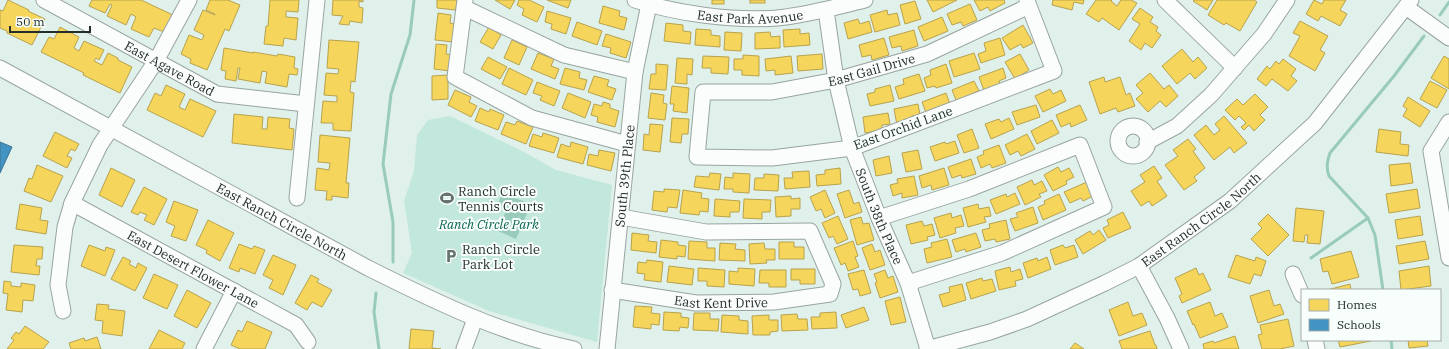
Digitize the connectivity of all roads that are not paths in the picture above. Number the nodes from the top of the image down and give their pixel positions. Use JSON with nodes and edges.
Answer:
{"nodes":[{"id":1,"x":44,"y":0,"type":"edge"},
{"id":2,"x":189,"y":0,"type":"edge"},
{"id":3,"x":317,"y":0,"type":"edge"},
{"id":4,"x":864,"y":0,"type":"edge"},
{"id":5,"x":1164,"y":0,"type":"edge"},
{"id":6,"x":1287,"y":0,"type":"edge"},
{"id":7,"x":642,"y":2,"type":"edge"},
{"id":8,"x":1028,"y":3,"type":"edge"},
{"id":9,"x":1409,"y":3,"type":"edge"},
{"id":10,"x":465,"y":4,"type":"edge"},
{"id":11,"x":826,"y":10,"type":"junction"},
{"id":12,"x":1449,"y":38,"type":"edge"},
{"id":13,"x":156,"y":61,"type":"junction"},
{"id":14,"x":0,"y":68,"type":"edge"},
{"id":15,"x":1235,"y":68,"type":"junction"},
{"id":16,"x":635,"y":72,"type":"junction"},
{"id":17,"x":836,"y":80,"type":"junction"},
{"id":18,"x":306,"y":104,"type":"junction"},
{"id":19,"x":1449,"y":122,"type":"edge"},
{"id":20,"x":112,"y":128,"type":"junction"},
{"id":21,"x":1147,"y":142,"type":"dead end"},
{"id":22,"x":627,"y":144,"type":"junction"},
{"id":23,"x":852,"y":148,"type":"junction"},
{"id":24,"x":697,"y":157,"type":"joint"},
{"id":25,"x":297,"y":198,"type":"dead end"},
{"id":26,"x":72,"y":203,"type":"junction"},
{"id":27,"x":621,"y":217,"type":"junction"},
{"id":28,"x":879,"y":218,"type":"junction"},
{"id":29,"x":1446,"y":221,"type":"edge"},
{"id":30,"x":1449,"y":258,"type":"edge"},
{"id":31,"x":1139,"y":266,"type":"junction"},
{"id":32,"x":1293,"y":274,"type":"dead end"},
{"id":33,"x":908,"y":283,"type":"junction"},
{"id":34,"x":612,"y":290,"type":"junction"},
{"id":35,"x":234,"y":291,"type":"junction"},
{"id":36,"x":1301,"y":293,"type":"edge"},
{"id":37,"x":63,"y":310,"type":"dead end"},
{"id":38,"x":475,"y":318,"type":"junction"},
{"id":39,"x":308,"y":342,"type":"dead end"},
{"id":40,"x":204,"y":349,"type":"edge"},
{"id":41,"x":464,"y":349,"type":"edge"},
{"id":42,"x":574,"y":349,"type":"edge"},
{"id":43,"x":607,"y":349,"type":"edge"},
{"id":44,"x":928,"y":349,"type":"edge"},
{"id":45,"x":1181,"y":349,"type":"edge"}],
"edges":[{"from":1,"to":13,"type":"street","name":"East Agave Road"},
{"from":2,"to":13,"type":"street"},
{"from":3,"to":18,"type":"street"},
{"from":4,"to":11,"type":"street","name":"East Park Avenue"},
{"from":5,"to":15,"type":"street"},
{"from":6,"to":15,"type":"street"},
{"from":7,"to":11,"type":"street","name":"East Park Avenue"},
{"from":7,"to":16,"type":"street","name":"South 39th Place"},
{"from":8,"to":17,"type":"street","name":"East Gail Drive"},
{"from":8,"to":23,"type":"street","name":"East Orchid Lane"},
{"from":9,"to":12,"type":"street"},
{"from":9,"to":31,"type":"street","name":"East Ranch Circle North"},
{"from":10,"to":16,"type":"street"},
{"from":10,"to":22,"type":"street"},
{"from":11,"to":17,"type":"street","name":"South 38th Place"},
{"from":13,"to":18,"type":"street","name":"East Agave Road"},
{"from":13,"to":20,"type":"street"},
{"from":14,"to":20,"type":"street","name":"East Ranch Circle North"},
{"from":15,"to":21,"type":"street"},
{"from":16,"to":22,"type":"street","name":"South 39th Place"},
{"from":17,"to":23,"type":"street","name":"South 38th Place"},
{"from":17,"to":24,"type":"street","name":"East Gail Drive"},
{"from":18,"to":25,"type":"street"},
{"from":19,"to":29,"type":"street"},
{"from":20,"to":26,"type":"street"},
{"from":20,"to":38,"type":"street","name":"East Ranch Circle North"},
{"from":22,"to":27,"type":"street","name":"South 39th Place"},
{"from":23,"to":24,"type":"street","name":"East Orchid Lane"},
{"from":23,"to":28,"type":"street","name":"South 38th Place"},
{"from":26,"to":35,"type":"street","name":"East Desert Flower Lane"},
{"from":26,"to":37,"type":"street"},
{"from":27,"to":34,"type":"street","name":"South 39th Place"},
{"from":27,"to":34,"type":"street","name":"East Kent Drive"},
{"from":28,"to":33,"type":"street","name":"South 38th Place"},
{"from":28,"to":33,"type":"street"},
{"from":29,"to":30,"type":"street"},
{"from":31,"to":44,"type":"street","name":"East Ranch Circle North"},
{"from":31,"to":45,"type":"street"},
{"from":32,"to":36,"type":"street"},
{"from":33,"to":44,"type":"street","name":"South 38th Place"},
{"from":34,"to":43,"type":"street","name":"South 39th Place"},
{"from":35,"to":39,"type":"street","name":"East Desert Flower Lane"},
{"from":35,"to":40,"type":"street"},
{"from":38,"to":41,"type":"street"},
{"from":38,"to":42,"type":"street","name":"East Ranch Circle North"}]}
